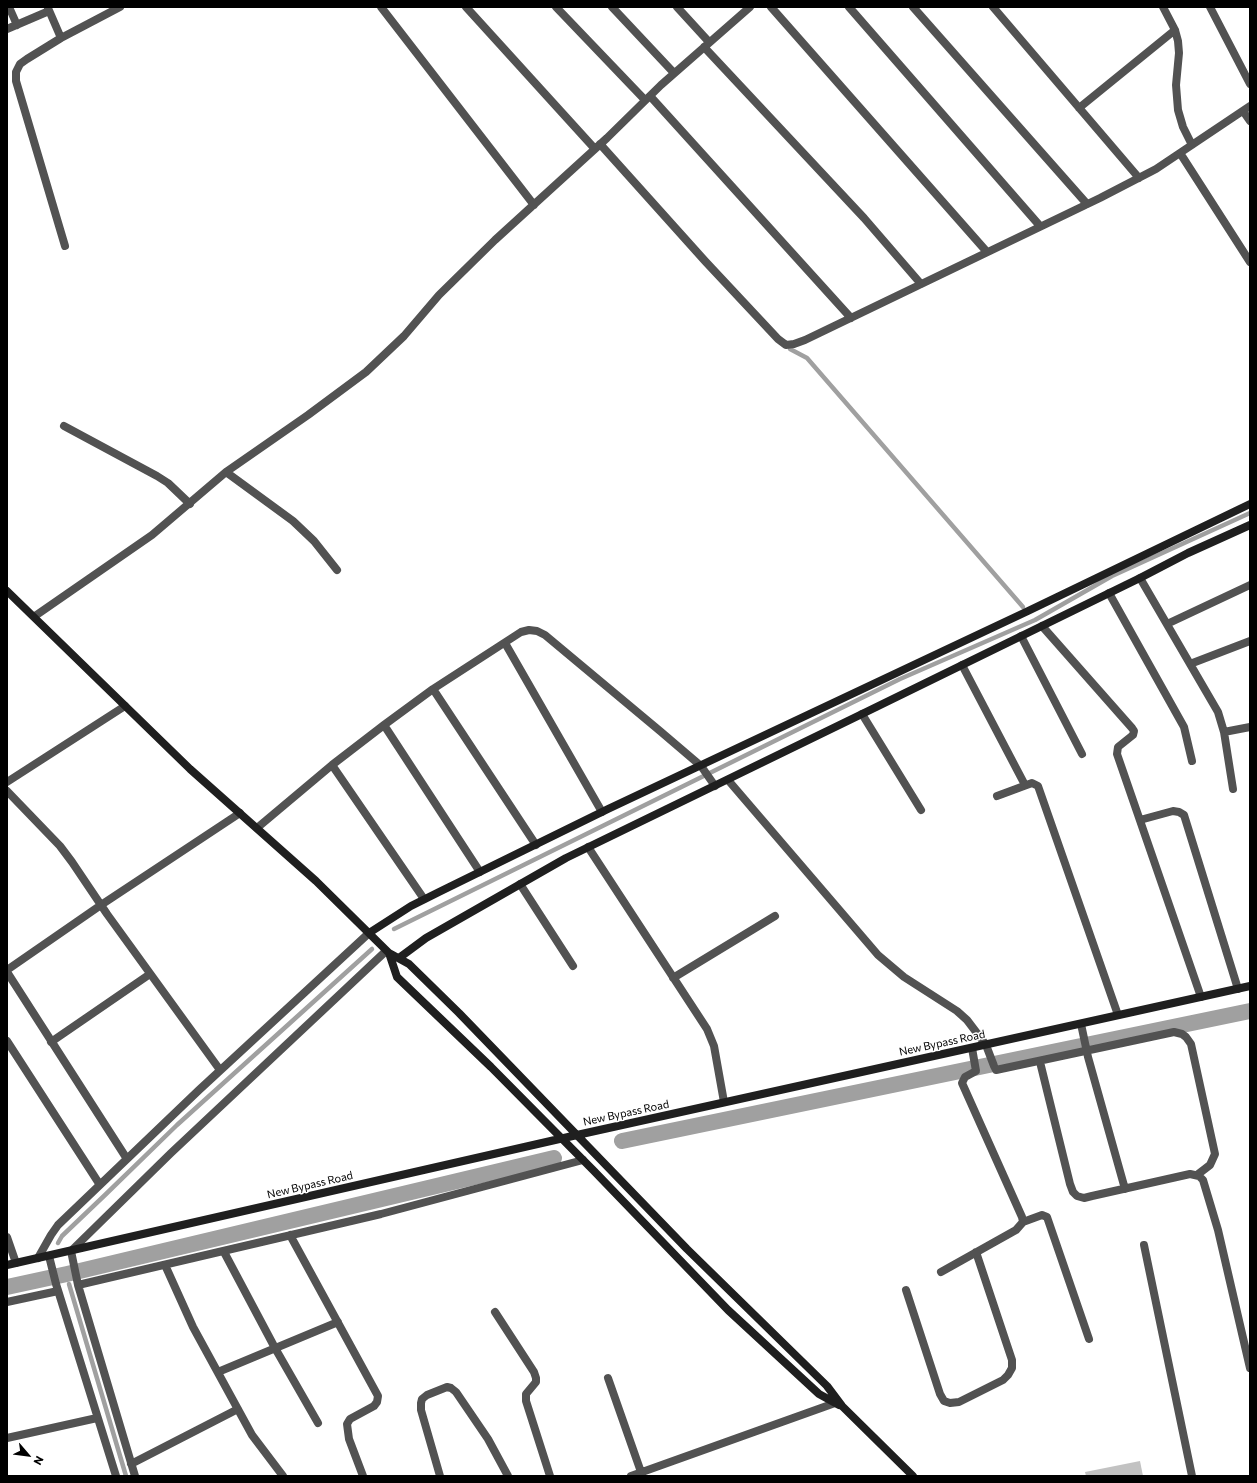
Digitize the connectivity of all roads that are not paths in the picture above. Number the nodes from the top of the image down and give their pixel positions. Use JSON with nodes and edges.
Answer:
{"nodes":[{"id":1,"x":9,"y":7,"type":"edge"},
{"id":2,"x":120,"y":7,"type":"edge"},
{"id":3,"x":381,"y":7,"type":"edge"},
{"id":4,"x":466,"y":7,"type":"edge"},
{"id":5,"x":556,"y":7,"type":"edge"},
{"id":6,"x":612,"y":7,"type":"edge"},
{"id":7,"x":677,"y":7,"type":"edge"},
{"id":8,"x":750,"y":7,"type":"edge"},
{"id":9,"x":772,"y":7,"type":"edge"},
{"id":10,"x":849,"y":7,"type":"edge"},
{"id":11,"x":913,"y":7,"type":"edge"},
{"id":12,"x":992,"y":7,"type":"edge"},
{"id":13,"x":1162,"y":7,"type":"edge"},
{"id":14,"x":1210,"y":7,"type":"edge"},
{"id":15,"x":48,"y":9,"type":"edge"},
{"id":16,"x":17,"y":25,"type":"junction"},
{"id":17,"x":7,"y":29,"type":"edge"},
{"id":18,"x":1175,"y":30,"type":"junction"},
{"id":19,"x":61,"y":38,"type":"junction"},
{"id":20,"x":707,"y":44,"type":"junction"},
{"id":21,"x":674,"y":73,"type":"junction"},
{"id":22,"x":1250,"y":84,"type":"edge"},
{"id":23,"x":647,"y":98,"type":"junction"},
{"id":24,"x":1250,"y":106,"type":"edge"},
{"id":25,"x":1079,"y":108,"type":"junction"},
{"id":26,"x":1243,"y":111,"type":"junction"},
{"id":27,"x":1250,"y":121,"type":"edge"},
{"id":28,"x":1192,"y":145,"type":"junction"},
{"id":29,"x":597,"y":147,"type":"junction"},
{"id":30,"x":1180,"y":153,"type":"junction"},
{"id":31,"x":1139,"y":178,"type":"junction"},
{"id":32,"x":1087,"y":204,"type":"junction"},
{"id":33,"x":534,"y":205,"type":"junction"},
{"id":34,"x":1040,"y":226,"type":"junction"},
{"id":35,"x":65,"y":246,"type":"dead end"},
{"id":36,"x":987,"y":252,"type":"junction"},
{"id":37,"x":1250,"y":262,"type":"edge"},
{"id":38,"x":921,"y":284,"type":"junction"},
{"id":39,"x":851,"y":318,"type":"junction"},
{"id":40,"x":64,"y":426,"type":"dead end"},
{"id":41,"x":226,"y":472,"type":"junction"},
{"id":42,"x":190,"y":504,"type":"junction"},
{"id":43,"x":1250,"y":504,"type":"edge"},
{"id":44,"x":1250,"y":525,"type":"edge"},
{"id":45,"x":338,"y":570,"type":"dead end"},
{"id":46,"x":1140,"y":578,"type":"junction"},
{"id":47,"x":1250,"y":585,"type":"edge"},
{"id":48,"x":7,"y":591,"type":"edge"},
{"id":49,"x":1109,"y":593,"type":"junction"},
{"id":50,"x":35,"y":616,"type":"junction"},
{"id":51,"x":1167,"y":624,"type":"junction"},
{"id":52,"x":1042,"y":626,"type":"junction"},
{"id":53,"x":1020,"y":636,"type":"junction"},
{"id":54,"x":1250,"y":641,"type":"edge"},
{"id":55,"x":506,"y":643,"type":"junction"},
{"id":56,"x":1190,"y":664,"type":"junction"},
{"id":57,"x":962,"y":665,"type":"junction"},
{"id":58,"x":433,"y":690,"type":"junction"},
{"id":59,"x":125,"y":706,"type":"junction"},
{"id":60,"x":862,"y":714,"type":"junction"},
{"id":61,"x":384,"y":725,"type":"junction"},
{"id":62,"x":1250,"y":727,"type":"edge"},
{"id":63,"x":1224,"y":732,"type":"junction"},
{"id":64,"x":1082,"y":754,"type":"dead end"},
{"id":65,"x":1192,"y":761,"type":"dead end"},
{"id":66,"x":332,"y":766,"type":"junction"},
{"id":67,"x":702,"y":767,"type":"junction"},
{"id":68,"x":728,"y":780,"type":"junction"},
{"id":69,"x":7,"y":782,"type":"edge"},
{"id":70,"x":715,"y":786,"type":"junction"},
{"id":71,"x":1025,"y":786,"type":"junction"},
{"id":72,"x":1233,"y":789,"type":"dead end"},
{"id":73,"x":7,"y":791,"type":"edge"},
{"id":74,"x":997,"y":796,"type":"dead end"},
{"id":75,"x":921,"y":810,"type":"dead end"},
{"id":76,"x":602,"y":812,"type":"junction"},
{"id":77,"x":240,"y":813,"type":"junction"},
{"id":78,"x":1140,"y":820,"type":"junction"},
{"id":79,"x":257,"y":828,"type":"junction"},
{"id":80,"x":536,"y":845,"type":"junction"},
{"id":81,"x":588,"y":847,"type":"junction"},
{"id":82,"x":480,"y":872,"type":"junction"},
{"id":83,"x":520,"y":884,"type":"junction"},
{"id":84,"x":424,"y":899,"type":"junction"},
{"id":85,"x":101,"y":905,"type":"junction"},
{"id":86,"x":775,"y":916,"type":"dead end"},
{"id":87,"x":369,"y":933,"type":"junction"},
{"id":88,"x":388,"y":952,"type":"junction"},
{"id":89,"x":399,"y":958,"type":"junction"},
{"id":90,"x":573,"y":966,"type":"dead end"},
{"id":91,"x":7,"y":971,"type":"edge"},
{"id":92,"x":150,"y":974,"type":"junction"},
{"id":93,"x":673,"y":978,"type":"junction"},
{"id":94,"x":1250,"y":986,"type":"edge"},
{"id":95,"x":1238,"y":989,"type":"junction"},
{"id":96,"x":1201,"y":997,"type":"junction"},
{"id":97,"x":1118,"y":1015,"type":"junction"},
{"id":98,"x":1081,"y":1024,"type":"junction"},
{"id":99,"x":7,"y":1041,"type":"edge"},
{"id":100,"x":51,"y":1042,"type":"junction"},
{"id":101,"x":986,"y":1045,"type":"junction"},
{"id":102,"x":972,"y":1048,"type":"junction"},
{"id":103,"x":1087,"y":1049,"type":"junction"},
{"id":104,"x":1040,"y":1062,"type":"junction"},
{"id":105,"x":220,"y":1070,"type":"junction"},
{"id":106,"x":724,"y":1102,"type":"junction"},
{"id":107,"x":577,"y":1135,"type":"junction"},
{"id":108,"x":562,"y":1139,"type":"junction"},
{"id":109,"x":127,"y":1159,"type":"junction"},
{"id":110,"x":583,"y":1160,"type":"junction"},
{"id":111,"x":1197,"y":1175,"type":"junction"},
{"id":112,"x":100,"y":1185,"type":"junction"},
{"id":113,"x":1125,"y":1189,"type":"junction"},
{"id":114,"x":1023,"y":1222,"type":"junction"},
{"id":115,"x":290,"y":1236,"type":"junction"},
{"id":116,"x":7,"y":1237,"type":"edge"},
{"id":117,"x":1144,"y":1246,"type":"dead end"},
{"id":118,"x":71,"y":1251,"type":"junction"},
{"id":119,"x":224,"y":1252,"type":"junction"},
{"id":120,"x":976,"y":1252,"type":"junction"},
{"id":121,"x":49,"y":1256,"type":"junction"},
{"id":122,"x":38,"y":1258,"type":"junction"},
{"id":123,"x":16,"y":1263,"type":"junction"},
{"id":124,"x":7,"y":1265,"type":"edge"},
{"id":125,"x":165,"y":1265,"type":"junction"},
{"id":126,"x":941,"y":1272,"type":"dead end"},
{"id":127,"x":77,"y":1282,"type":"junction"},
{"id":128,"x":57,"y":1287,"type":"junction"},
{"id":129,"x":906,"y":1290,"type":"dead end"},
{"id":130,"x":7,"y":1302,"type":"edge"},
{"id":131,"x":496,"y":1312,"type":"dead end"},
{"id":132,"x":338,"y":1322,"type":"junction"},
{"id":133,"x":1088,"y":1339,"type":"dead end"},
{"id":134,"x":274,"y":1348,"type":"junction"},
{"id":135,"x":1250,"y":1368,"type":"edge"},
{"id":136,"x":218,"y":1372,"type":"junction"},
{"id":137,"x":608,"y":1378,"type":"dead end"},
{"id":138,"x":838,"y":1404,"type":"junction"},
{"id":139,"x":238,"y":1408,"type":"junction"},
{"id":140,"x":97,"y":1418,"type":"junction"},
{"id":141,"x":318,"y":1423,"type":"dead end"},
{"id":142,"x":7,"y":1438,"type":"edge"},
{"id":143,"x":131,"y":1464,"type":"junction"},
{"id":144,"x":641,"y":1472,"type":"junction"},
{"id":145,"x":116,"y":1476,"type":"edge"},
{"id":146,"x":135,"y":1476,"type":"edge"},
{"id":147,"x":283,"y":1476,"type":"edge"},
{"id":148,"x":362,"y":1476,"type":"edge"},
{"id":149,"x":440,"y":1476,"type":"edge"},
{"id":150,"x":508,"y":1476,"type":"edge"},
{"id":151,"x":550,"y":1476,"type":"edge"},
{"id":152,"x":631,"y":1476,"type":"edge"},
{"id":153,"x":913,"y":1476,"type":"edge"},
{"id":154,"x":1192,"y":1476,"type":"edge"}],
"edges":[{"from":1,"to":16,"type":"street"},
{"from":2,"to":19,"type":"street"},
{"from":3,"to":33,"type":"street"},
{"from":4,"to":29,"type":"street"},
{"from":5,"to":23,"type":"street"},
{"from":6,"to":21,"type":"street"},
{"from":7,"to":20,"type":"street"},
{"from":8,"to":20,"type":"street"},
{"from":9,"to":36,"type":"street"},
{"from":10,"to":34,"type":"street"},
{"from":11,"to":32,"type":"street"},
{"from":12,"to":25,"type":"street"},
{"from":13,"to":18,"type":"street"},
{"from":14,"to":22,"type":"street"},
{"from":15,"to":16,"type":"street"},
{"from":15,"to":19,"type":"street"},
{"from":16,"to":17,"type":"street"},
{"from":18,"to":25,"type":"street"},
{"from":18,"to":28,"type":"street"},
{"from":19,"to":35,"type":"street"},
{"from":20,"to":21,"type":"street"},
{"from":20,"to":38,"type":"street"},
{"from":21,"to":23,"type":"street"},
{"from":23,"to":29,"type":"street"},
{"from":23,"to":39,"type":"street"},
{"from":24,"to":26,"type":"street"},
{"from":25,"to":31,"type":"street"},
{"from":26,"to":27,"type":"street"},
{"from":26,"to":28,"type":"street"},
{"from":28,"to":30,"type":"street"},
{"from":29,"to":33,"type":"street"},
{"from":29,"to":39,"type":"street"},
{"from":30,"to":31,"type":"street"},
{"from":30,"to":37,"type":"street"},
{"from":31,"to":32,"type":"street"},
{"from":32,"to":34,"type":"street"},
{"from":33,"to":41,"type":"street"},
{"from":34,"to":36,"type":"street"},
{"from":36,"to":38,"type":"street"},
{"from":38,"to":39,"type":"street"},
{"from":40,"to":42,"type":"street"},
{"from":41,"to":42,"type":"street"},
{"from":41,"to":45,"type":"street"},
{"from":42,"to":50,"type":"street"},
{"from":43,"to":67,"type":"street"},
{"from":44,"to":46,"type":"street"},
{"from":46,"to":49,"type":"street"},
{"from":46,"to":51,"type":"street"},
{"from":47,"to":51,"type":"street"},
{"from":48,"to":50,"type":"street"},
{"from":49,"to":52,"type":"street"},
{"from":49,"to":65,"type":"street"},
{"from":50,"to":59,"type":"street"},
{"from":51,"to":56,"type":"street"},
{"from":52,"to":53,"type":"street"},
{"from":52,"to":78,"type":"street"},
{"from":53,"to":57,"type":"street"},
{"from":53,"to":64,"type":"street"},
{"from":54,"to":56,"type":"street"},
{"from":55,"to":58,"type":"street"},
{"from":55,"to":67,"type":"street"},
{"from":55,"to":76,"type":"street"},
{"from":56,"to":63,"type":"street"},
{"from":57,"to":60,"type":"street"},
{"from":57,"to":71,"type":"street"},
{"from":58,"to":61,"type":"street"},
{"from":58,"to":80,"type":"street"},
{"from":59,"to":69,"type":"street"},
{"from":59,"to":77,"type":"street"},
{"from":60,"to":68,"type":"street"},
{"from":60,"to":75,"type":"street"},
{"from":61,"to":66,"type":"street"},
{"from":61,"to":82,"type":"street"},
{"from":62,"to":63,"type":"street"},
{"from":63,"to":72,"type":"street"},
{"from":66,"to":79,"type":"street"},
{"from":66,"to":84,"type":"street"},
{"from":67,"to":70,"type":"street"},
{"from":67,"to":76,"type":"street"},
{"from":68,"to":70,"type":"street"},
{"from":68,"to":101,"type":"street"},
{"from":70,"to":81,"type":"street"},
{"from":71,"to":74,"type":"street"},
{"from":71,"to":97,"type":"street"},
{"from":73,"to":85,"type":"street"},
{"from":76,"to":80,"type":"street"},
{"from":77,"to":79,"type":"street"},
{"from":77,"to":85,"type":"street"},
{"from":78,"to":95,"type":"street"},
{"from":78,"to":96,"type":"street"},
{"from":79,"to":87,"type":"street"},
{"from":80,"to":82,"type":"street"},
{"from":81,"to":83,"type":"street"},
{"from":81,"to":93,"type":"street"},
{"from":82,"to":84,"type":"street"},
{"from":83,"to":89,"type":"street"},
{"from":83,"to":90,"type":"street"},
{"from":84,"to":87,"type":"street"},
{"from":85,"to":91,"type":"street"},
{"from":85,"to":92,"type":"street"},
{"from":86,"to":93,"type":"street"},
{"from":87,"to":88,"type":"street"},
{"from":87,"to":105,"type":"street"},
{"from":88,"to":89,"type":"street"},
{"from":88,"to":108,"type":"street"},
{"from":88,"to":118,"type":"street"},
{"from":89,"to":107,"type":"street"},
{"from":91,"to":100,"type":"street"},
{"from":92,"to":100,"type":"street"},
{"from":92,"to":105,"type":"street"},
{"from":93,"to":106,"type":"street"},
{"from":94,"to":95,"type":"street","name":"New Bypass Road"},
{"from":95,"to":96,"type":"street","name":"New Bypass Road"},
{"from":96,"to":97,"type":"street","name":"New Bypass Road"},
{"from":97,"to":98,"type":"street","name":"New Bypass Road"},
{"from":98,"to":101,"type":"street","name":"New Bypass Road"},
{"from":98,"to":103,"type":"street"},
{"from":99,"to":112,"type":"street"},
{"from":100,"to":109,"type":"street"},
{"from":101,"to":102,"type":"street","name":"New Bypass Road"},
{"from":101,"to":104,"type":"street"},
{"from":102,"to":106,"type":"street","name":"New Bypass Road"},
{"from":102,"to":114,"type":"street"},
{"from":103,"to":104,"type":"street"},
{"from":103,"to":111,"type":"street"},
{"from":103,"to":113,"type":"street"},
{"from":104,"to":113,"type":"street"},
{"from":105,"to":109,"type":"street"},
{"from":106,"to":107,"type":"street","name":"New Bypass Road"},
{"from":107,"to":108,"type":"street","name":"New Bypass Road"},
{"from":107,"to":138,"type":"street"},
{"from":108,"to":110,"type":"street"},
{"from":108,"to":118,"type":"street","name":"New Bypass Road"},
{"from":109,"to":112,"type":"street"},
{"from":110,"to":115,"type":"street"},
{"from":110,"to":138,"type":"street"},
{"from":111,"to":113,"type":"street"},
{"from":111,"to":135,"type":"street"},
{"from":112,"to":122,"type":"street"},
{"from":114,"to":120,"type":"street"},
{"from":114,"to":133,"type":"street"},
{"from":115,"to":119,"type":"street"},
{"from":115,"to":132,"type":"street"},
{"from":116,"to":123,"type":"street"},
{"from":117,"to":154,"type":"street"},
{"from":118,"to":121,"type":"street","name":"New Bypass Road"},
{"from":118,"to":127,"type":"street"},
{"from":119,"to":125,"type":"street"},
{"from":119,"to":134,"type":"street"},
{"from":120,"to":126,"type":"street"},
{"from":120,"to":129,"type":"street"},
{"from":121,"to":122,"type":"street","name":"New Bypass Road"},
{"from":121,"to":128,"type":"street"},
{"from":122,"to":123,"type":"street","name":"New Bypass Road"},
{"from":123,"to":124,"type":"street","name":"New Bypass Road"},
{"from":125,"to":127,"type":"street"},
{"from":125,"to":136,"type":"street"},
{"from":127,"to":143,"type":"street"},
{"from":128,"to":130,"type":"street"},
{"from":128,"to":140,"type":"street"},
{"from":131,"to":151,"type":"street"},
{"from":132,"to":134,"type":"street"},
{"from":132,"to":148,"type":"street"},
{"from":134,"to":136,"type":"street"},
{"from":134,"to":141,"type":"street"},
{"from":136,"to":139,"type":"street"},
{"from":137,"to":144,"type":"street"},
{"from":138,"to":144,"type":"street"},
{"from":138,"to":153,"type":"street"},
{"from":139,"to":143,"type":"street"},
{"from":139,"to":147,"type":"street"},
{"from":140,"to":142,"type":"street"},
{"from":140,"to":145,"type":"street"},
{"from":143,"to":146,"type":"street"},
{"from":144,"to":152,"type":"street"},
{"from":149,"to":150,"type":"street"}]}
